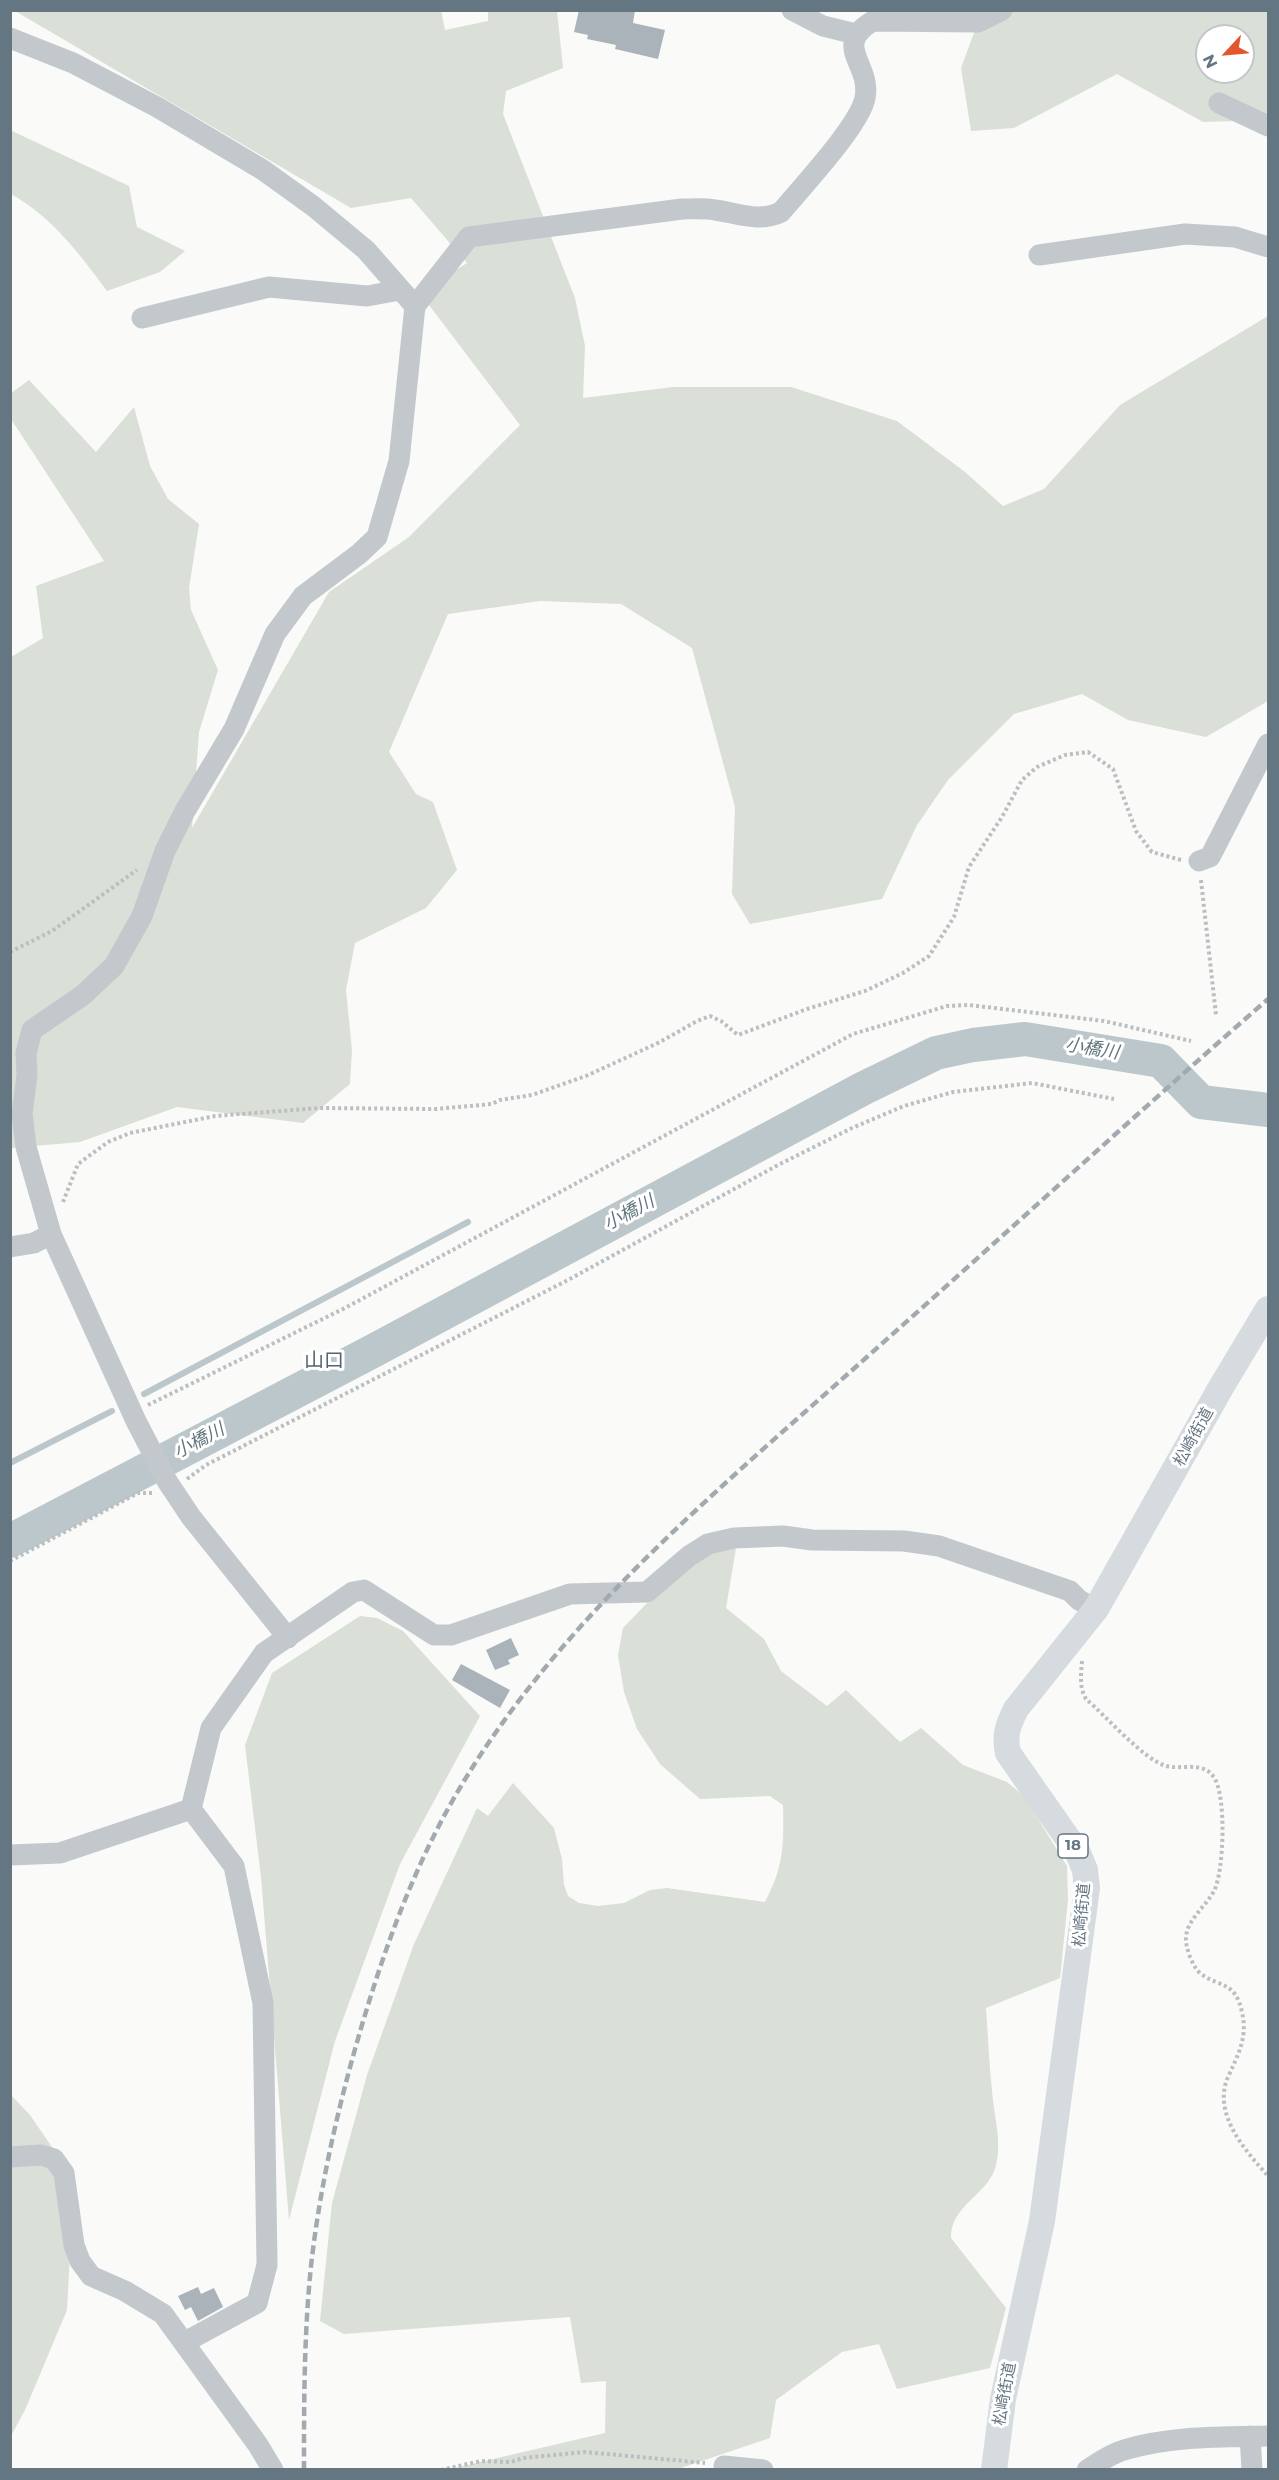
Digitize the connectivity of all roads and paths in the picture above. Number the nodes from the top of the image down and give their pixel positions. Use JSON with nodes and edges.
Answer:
{"nodes":[{"id":1,"x":792,"y":10,"type":"edge"},
{"id":2,"x":1002,"y":10,"type":"edge"},
{"id":3,"x":856,"y":34,"type":"junction"},
{"id":4,"x":10,"y":38,"type":"edge"},
{"id":5,"x":1220,"y":103,"type":"dead end"},
{"id":6,"x":1269,"y":126,"type":"edge"},
{"id":7,"x":1269,"y":247,"type":"edge"},
{"id":8,"x":1039,"y":255,"type":"dead end"},
{"id":9,"x":400,"y":290,"type":"junction"},
{"id":10,"x":415,"y":306,"type":"junction"},
{"id":11,"x":142,"y":318,"type":"dead end"},
{"id":12,"x":1269,"y":744,"type":"edge"},
{"id":13,"x":165,"y":851,"type":"junction"},
{"id":14,"x":1199,"y":861,"type":"junction"},
{"id":15,"x":10,"y":952,"type":"edge"},
{"id":16,"x":1216,"y":1015,"type":"dead end"},
{"id":17,"x":1191,"y":1041,"type":"dead end"},
{"id":18,"x":1114,"y":1099,"type":"dead end"},
{"id":19,"x":51,"y":1234,"type":"junction"},
{"id":20,"x":10,"y":1247,"type":"edge"},
{"id":21,"x":1269,"y":1309,"type":"edge"},
{"id":22,"x":134,"y":1417,"type":"junction"},
{"id":23,"x":170,"y":1486,"type":"junction"},
{"id":24,"x":10,"y":1561,"type":"edge"},
{"id":25,"x":1095,"y":1609,"type":"junction"},
{"id":26,"x":1079,"y":1631,"type":"junction"},
{"id":27,"x":288,"y":1638,"type":"junction"},
{"id":28,"x":191,"y":1809,"type":"junction"},
{"id":29,"x":10,"y":1855,"type":"edge"},
{"id":30,"x":10,"y":2157,"type":"edge"},
{"id":31,"x":1269,"y":2176,"type":"edge"},
{"id":32,"x":185,"y":2342,"type":"junction"},
{"id":33,"x":1259,"y":2436,"type":"edge"},
{"id":34,"x":724,"y":2466,"type":"joint"},
{"id":35,"x":273,"y":2469,"type":"edge"},
{"id":36,"x":441,"y":2469,"type":"edge"},
{"id":37,"x":763,"y":2469,"type":"edge"},
{"id":38,"x":994,"y":2469,"type":"edge"},
{"id":39,"x":1087,"y":2469,"type":"edge"},
{"id":40,"x":1252,"y":2469,"type":"edge"}],
"edges":[{"from":1,"to":3,"type":"street"},
{"from":2,"to":3,"type":"street"},
{"from":3,"to":10,"type":"street"},
{"from":4,"to":9,"type":"street"},
{"from":5,"to":6,"type":"street"},
{"from":7,"to":8,"type":"street"},
{"from":9,"to":10,"type":"street"},
{"from":9,"to":11,"type":"street"},
{"from":10,"to":13,"type":"street"},
{"from":12,"to":14,"type":"street"},
{"from":13,"to":15,"type":"path"},
{"from":13,"to":19,"type":"street"},
{"from":14,"to":16,"type":"path"},
{"from":14,"to":19,"type":"path"},
{"from":17,"to":22,"type":"path"},
{"from":18,"to":23,"type":"path"},
{"from":19,"to":20,"type":"street"},
{"from":19,"to":22,"type":"street"},
{"from":21,"to":25,"type":"main road","name":"松崎街道","number":"18"},
{"from":22,"to":23,"type":"street"},
{"from":23,"to":24,"type":"path"},
{"from":23,"to":27,"type":"street"},
{"from":25,"to":26,"type":"main road","name":"松崎街道","number":"18"},
{"from":25,"to":27,"type":"street"},
{"from":26,"to":31,"type":"path"},
{"from":26,"to":38,"type":"main road","name":"松崎街道","number":"18"},
{"from":27,"to":28,"type":"street"},
{"from":28,"to":29,"type":"street"},
{"from":28,"to":32,"type":"street"},
{"from":30,"to":32,"type":"street"},
{"from":32,"to":35,"type":"street"},
{"from":33,"to":39,"type":"street"},
{"from":33,"to":40,"type":"street"},
{"from":34,"to":36,"type":"path"},
{"from":34,"to":37,"type":"street"}]}
